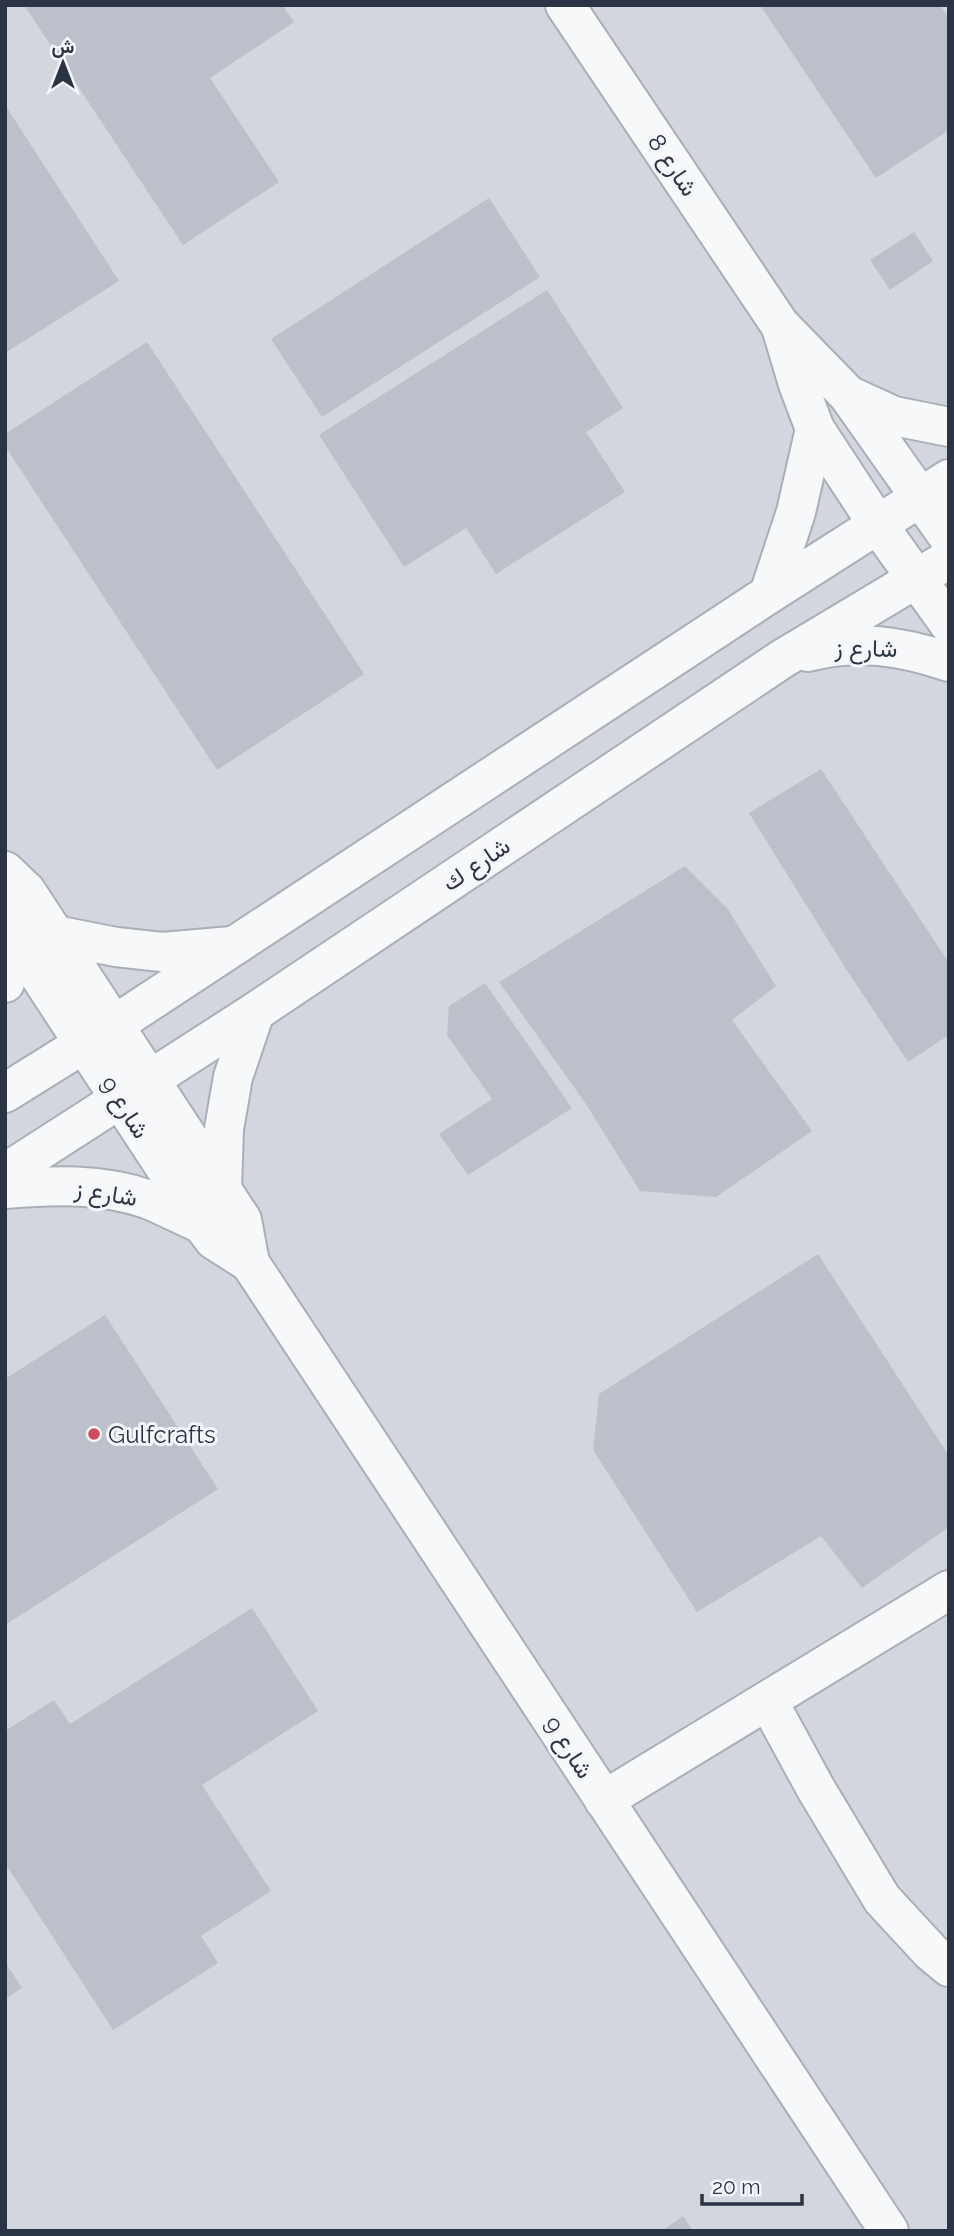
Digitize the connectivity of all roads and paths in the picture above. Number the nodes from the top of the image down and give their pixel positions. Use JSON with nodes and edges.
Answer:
{"nodes":[{"id":1,"x":565,"y":5,"type":"edge"},
{"id":2,"x":780,"y":325,"type":"junction"},
{"id":3,"x":848,"y":396,"type":"junction"},
{"id":4,"x":949,"y":427,"type":"edge"},
{"id":5,"x":815,"y":429,"type":"junction"},
{"id":6,"x":934,"y":489,"type":"edge"},
{"id":7,"x":878,"y":525,"type":"junction"},
{"id":8,"x":949,"y":538,"type":"edge"},
{"id":9,"x":949,"y":559,"type":"edge"},
{"id":10,"x":917,"y":580,"type":"junction"},
{"id":11,"x":769,"y":594,"type":"junction"},
{"id":12,"x":949,"y":624,"type":"edge"},
{"id":13,"x":782,"y":659,"type":"junction"},
{"id":14,"x":949,"y":662,"type":"edge"},
{"id":15,"x":5,"y":871,"type":"edge"},
{"id":16,"x":10,"y":928,"type":"edge"},
{"id":17,"x":55,"y":935,"type":"junction"},
{"id":18,"x":234,"y":946,"type":"junction"},
{"id":19,"x":5,"y":983,"type":"edge"},
{"id":20,"x":255,"y":1012,"type":"junction"},
{"id":21,"x":99,"y":1034,"type":"junction"},
{"id":22,"x":135,"y":1089,"type":"junction"},
{"id":23,"x":5,"y":1093,"type":"edge"},
{"id":24,"x":5,"y":1173,"type":"edge"},
{"id":25,"x":5,"y":1189,"type":"edge"},
{"id":26,"x":222,"y":1190,"type":"junction"},
{"id":27,"x":202,"y":1224,"type":"junction"},
{"id":28,"x":250,"y":1263,"type":"junction"},
{"id":29,"x":949,"y":1590,"type":"edge"},
{"id":30,"x":768,"y":1701,"type":"junction"},
{"id":31,"x":604,"y":1800,"type":"junction"},
{"id":32,"x":949,"y":1967,"type":"edge"},
{"id":33,"x":889,"y":2231,"type":"edge"}],
"edges":[{"from":1,"to":2,"type":"street","name":"شارع 8"},
{"from":2,"to":3,"type":"street","name":"شارع 8"},
{"from":2,"to":5,"type":"street","name":"شارع 8"},
{"from":3,"to":4,"type":"street"},
{"from":3,"to":6,"type":"street","name":"شارع 8"},
{"from":5,"to":7,"type":"street","name":"شارع 8"},
{"from":5,"to":11,"type":"street"},
{"from":6,"to":7,"type":"street"},
{"from":6,"to":8,"type":"street","name":"شارع 8"},
{"from":7,"to":10,"type":"street","name":"شارع 8"},
{"from":7,"to":11,"type":"street"},
{"from":9,"to":10,"type":"street","name":"شارع ك"},
{"from":10,"to":12,"type":"street","name":"شارع 8"},
{"from":10,"to":13,"type":"street","name":"شارع ك"},
{"from":11,"to":18,"type":"street"},
{"from":13,"to":14,"type":"street","name":"شارع ز"},
{"from":13,"to":20,"type":"street","name":"شارع ك"},
{"from":15,"to":17,"type":"street","name":"شارع 9"},
{"from":16,"to":19,"type":"street","name":"شارع 9"},
{"from":16,"to":21,"type":"street","name":"شارع 9"},
{"from":17,"to":18,"type":"street"},
{"from":17,"to":21,"type":"street","name":"شارع 9"},
{"from":18,"to":21,"type":"street"},
{"from":20,"to":22,"type":"street","name":"شارع ك"},
{"from":20,"to":26,"type":"street"},
{"from":21,"to":22,"type":"street","name":"شارع 9"},
{"from":21,"to":23,"type":"street"},
{"from":22,"to":24,"type":"street","name":"شارع ك"},
{"from":22,"to":26,"type":"street","name":"شارع 9"},
{"from":22,"to":27,"type":"street","name":"شارع 9"},
{"from":25,"to":27,"type":"street","name":"شارع ز"},
{"from":26,"to":28,"type":"street","name":"شارع 9"},
{"from":27,"to":28,"type":"street","name":"شارع 9"},
{"from":28,"to":31,"type":"street","name":"شارع 9"},
{"from":29,"to":30,"type":"street"},
{"from":30,"to":31,"type":"street"},
{"from":30,"to":32,"type":"street"},
{"from":31,"to":33,"type":"street","name":"شارع 9"}]}
